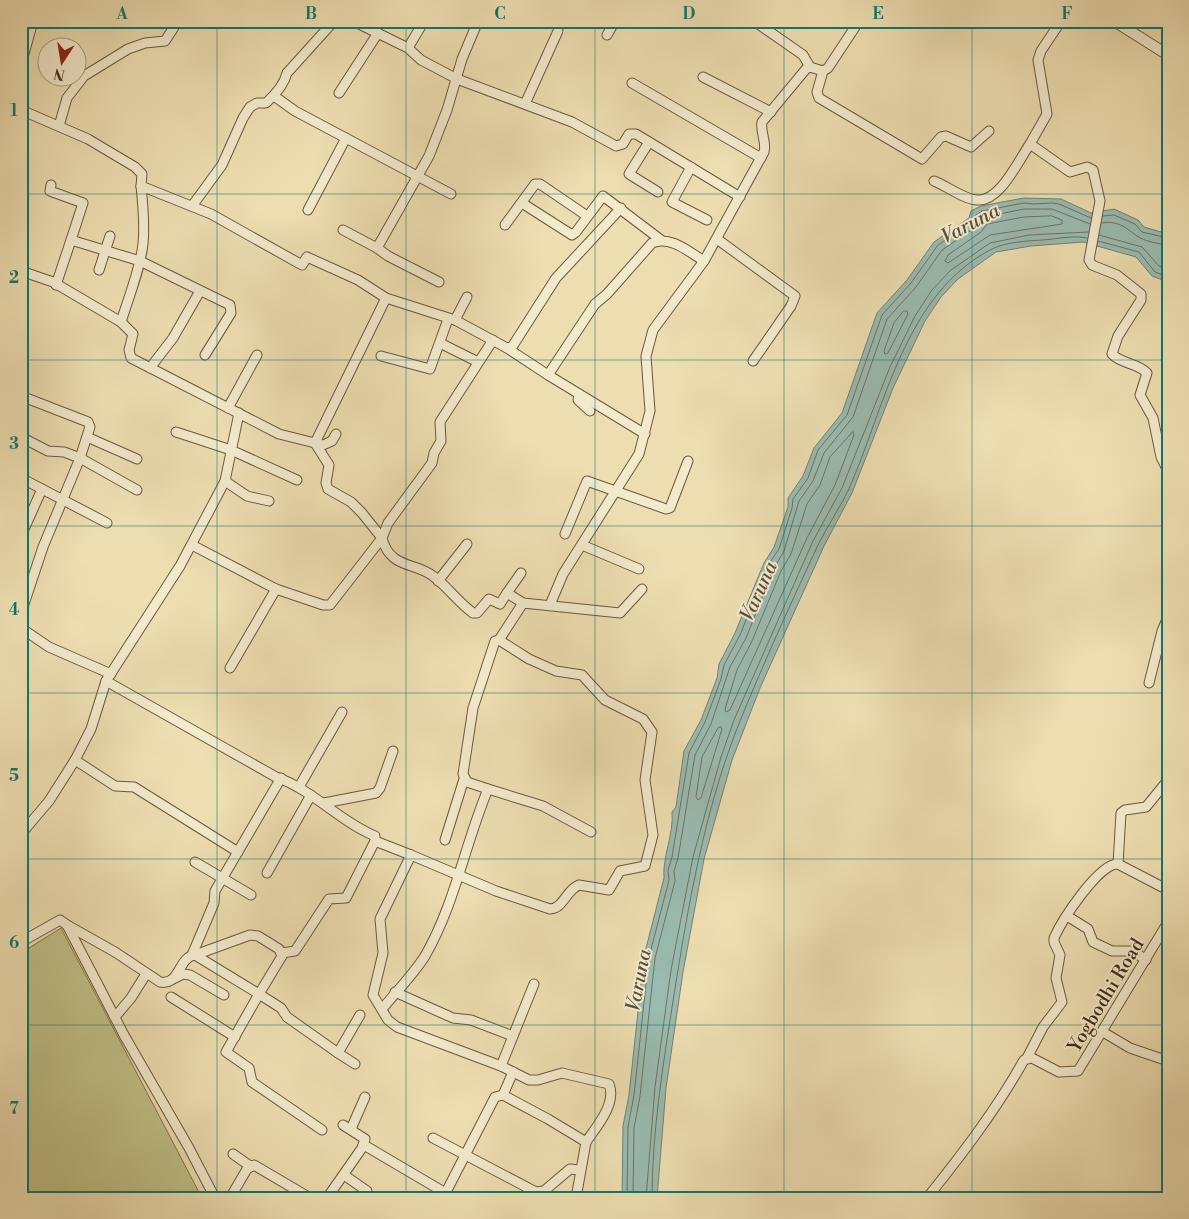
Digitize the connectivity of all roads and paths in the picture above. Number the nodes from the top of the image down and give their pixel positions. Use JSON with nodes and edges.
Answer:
{"nodes":[{"id":1,"x":27,"y":21,"type":"edge"},
{"id":2,"x":32,"y":21,"type":"edge"},
{"id":3,"x":178,"y":21,"type":"edge"},
{"id":4,"x":334,"y":21,"type":"edge"},
{"id":5,"x":353,"y":21,"type":"edge"},
{"id":6,"x":424,"y":21,"type":"edge"},
{"id":7,"x":478,"y":21,"type":"edge"},
{"id":8,"x":616,"y":21,"type":"edge"},
{"id":9,"x":754,"y":21,"type":"edge"},
{"id":10,"x":859,"y":21,"type":"edge"},
{"id":11,"x":1061,"y":21,"type":"edge"},
{"id":12,"x":1114,"y":21,"type":"edge"},
{"id":13,"x":558,"y":32,"type":"dead end"},
{"id":14,"x":378,"y":33,"type":"junction"},
{"id":15,"x":607,"y":35,"type":"dead end"},
{"id":16,"x":21,"y":42,"type":"edge"},
{"id":17,"x":408,"y":48,"type":"junction"},
{"id":18,"x":1168,"y":55,"type":"edge"},
{"id":19,"x":21,"y":65,"type":"edge"},
{"id":20,"x":810,"y":67,"type":"junction"},
{"id":21,"x":823,"y":71,"type":"junction"},
{"id":22,"x":702,"y":77,"type":"dead end"},
{"id":23,"x":457,"y":78,"type":"junction"},
{"id":24,"x":632,"y":83,"type":"dead end"},
{"id":25,"x":339,"y":93,"type":"dead end"},
{"id":26,"x":274,"y":96,"type":"junction"},
{"id":27,"x":525,"y":104,"type":"junction"},
{"id":28,"x":21,"y":110,"type":"edge"},
{"id":29,"x":771,"y":112,"type":"junction"},
{"id":30,"x":59,"y":126,"type":"junction"},
{"id":31,"x":989,"y":131,"type":"dead end"},
{"id":32,"x":346,"y":138,"type":"junction"},
{"id":33,"x":649,"y":142,"type":"junction"},
{"id":34,"x":1030,"y":144,"type":"junction"},
{"id":35,"x":760,"y":158,"type":"junction"},
{"id":36,"x":691,"y":167,"type":"junction"},
{"id":37,"x":417,"y":176,"type":"junction"},
{"id":38,"x":934,"y":181,"type":"dead end"},
{"id":39,"x":51,"y":185,"type":"dead end"},
{"id":40,"x":141,"y":186,"type":"junction"},
{"id":41,"x":658,"y":192,"type":"dead end"},
{"id":42,"x":451,"y":194,"type":"dead end"},
{"id":43,"x":740,"y":197,"type":"junction"},
{"id":44,"x":522,"y":203,"type":"junction"},
{"id":45,"x":192,"y":206,"type":"junction"},
{"id":46,"x":621,"y":208,"type":"junction"},
{"id":47,"x":308,"y":210,"type":"dead end"},
{"id":48,"x":587,"y":216,"type":"junction"},
{"id":49,"x":707,"y":220,"type":"dead end"},
{"id":50,"x":505,"y":225,"type":"dead end"},
{"id":51,"x":343,"y":230,"type":"dead end"},
{"id":52,"x":110,"y":236,"type":"dead end"},
{"id":53,"x":717,"y":239,"type":"junction"},
{"id":54,"x":71,"y":240,"type":"junction"},
{"id":55,"x":661,"y":240,"type":"junction"},
{"id":56,"x":377,"y":248,"type":"junction"},
{"id":57,"x":105,"y":250,"type":"junction"},
{"id":58,"x":140,"y":261,"type":"junction"},
{"id":59,"x":704,"y":261,"type":"junction"},
{"id":60,"x":99,"y":270,"type":"dead end"},
{"id":61,"x":21,"y":271,"type":"edge"},
{"id":62,"x":439,"y":282,"type":"dead end"},
{"id":63,"x":56,"y":285,"type":"junction"},
{"id":64,"x":200,"y":291,"type":"junction"},
{"id":65,"x":467,"y":297,"type":"dead end"},
{"id":66,"x":386,"y":298,"type":"junction"},
{"id":67,"x":452,"y":320,"type":"junction"},
{"id":68,"x":121,"y":322,"type":"junction"},
{"id":69,"x":493,"y":340,"type":"junction"},
{"id":70,"x":440,"y":343,"type":"junction"},
{"id":71,"x":507,"y":348,"type":"junction"},
{"id":72,"x":205,"y":355,"type":"dead end"},
{"id":73,"x":257,"y":355,"type":"dead end"},
{"id":74,"x":381,"y":356,"type":"dead end"},
{"id":75,"x":753,"y":361,"type":"dead end"},
{"id":76,"x":478,"y":362,"type":"junction"},
{"id":77,"x":150,"y":368,"type":"junction"},
{"id":78,"x":548,"y":375,"type":"junction"},
{"id":79,"x":579,"y":394,"type":"junction"},
{"id":80,"x":22,"y":398,"type":"edge"},
{"id":81,"x":228,"y":408,"type":"junction"},
{"id":82,"x":590,"y":411,"type":"dead end"},
{"id":83,"x":239,"y":413,"type":"junction"},
{"id":84,"x":176,"y":432,"type":"dead end"},
{"id":85,"x":336,"y":434,"type":"dead end"},
{"id":86,"x":645,"y":434,"type":"junction"},
{"id":87,"x":21,"y":437,"type":"edge"},
{"id":88,"x":87,"y":437,"type":"junction"},
{"id":89,"x":315,"y":443,"type":"junction"},
{"id":90,"x":231,"y":450,"type":"junction"},
{"id":91,"x":80,"y":458,"type":"junction"},
{"id":92,"x":137,"y":459,"type":"dead end"},
{"id":93,"x":688,"y":461,"type":"dead end"},
{"id":94,"x":1168,"y":471,"type":"edge"},
{"id":95,"x":21,"y":478,"type":"edge"},
{"id":96,"x":297,"y":480,"type":"dead end"},
{"id":97,"x":225,"y":481,"type":"junction"},
{"id":98,"x":42,"y":489,"type":"junction"},
{"id":99,"x":137,"y":490,"type":"dead end"},
{"id":100,"x":616,"y":492,"type":"junction"},
{"id":101,"x":63,"y":500,"type":"junction"},
{"id":102,"x":268,"y":501,"type":"dead end"},
{"id":103,"x":107,"y":523,"type":"dead end"},
{"id":104,"x":565,"y":534,"type":"dead end"},
{"id":105,"x":21,"y":536,"type":"edge"},
{"id":106,"x":382,"y":538,"type":"junction"},
{"id":107,"x":467,"y":544,"type":"dead end"},
{"id":108,"x":192,"y":545,"type":"junction"},
{"id":109,"x":582,"y":545,"type":"junction"},
{"id":110,"x":639,"y":569,"type":"dead end"},
{"id":111,"x":521,"y":573,"type":"dead end"},
{"id":112,"x":438,"y":580,"type":"junction"},
{"id":113,"x":276,"y":589,"type":"junction"},
{"id":114,"x":642,"y":590,"type":"dead end"},
{"id":115,"x":24,"y":592,"type":"edge"},
{"id":116,"x":507,"y":593,"type":"junction"},
{"id":117,"x":523,"y":604,"type":"junction"},
{"id":118,"x":550,"y":604,"type":"junction"},
{"id":119,"x":21,"y":613,"type":"edge"},
{"id":120,"x":1168,"y":617,"type":"edge"},
{"id":121,"x":21,"y":628,"type":"edge"},
{"id":122,"x":499,"y":640,"type":"junction"},
{"id":123,"x":230,"y":668,"type":"dead end"},
{"id":124,"x":108,"y":678,"type":"junction"},
{"id":125,"x":1149,"y":683,"type":"dead end"},
{"id":126,"x":342,"y":712,"type":"dead end"},
{"id":127,"x":393,"y":751,"type":"dead end"},
{"id":128,"x":75,"y":760,"type":"junction"},
{"id":129,"x":280,"y":778,"type":"junction"},
{"id":130,"x":464,"y":779,"type":"junction"},
{"id":131,"x":1168,"y":780,"type":"edge"},
{"id":132,"x":299,"y":787,"type":"junction"},
{"id":133,"x":488,"y":788,"type":"junction"},
{"id":134,"x":311,"y":795,"type":"junction"},
{"id":135,"x":324,"y":804,"type":"junction"},
{"id":136,"x":590,"y":832,"type":"dead end"},
{"id":137,"x":21,"y":834,"type":"edge"},
{"id":138,"x":444,"y":840,"type":"dead end"},
{"id":139,"x":375,"y":841,"type":"junction"},
{"id":140,"x":238,"y":852,"type":"junction"},
{"id":141,"x":410,"y":855,"type":"junction"},
{"id":142,"x":196,"y":862,"type":"dead end"},
{"id":143,"x":1118,"y":864,"type":"junction"},
{"id":144,"x":267,"y":873,"type":"dead end"},
{"id":145,"x":459,"y":877,"type":"junction"},
{"id":146,"x":223,"y":878,"type":"junction"},
{"id":147,"x":1168,"y":890,"type":"edge"},
{"id":148,"x":251,"y":895,"type":"dead end"},
{"id":149,"x":1067,"y":916,"type":"junction"},
{"id":150,"x":1168,"y":922,"type":"edge"},
{"id":151,"x":67,"y":925,"type":"junction"},
{"id":152,"x":21,"y":942,"type":"edge"},
{"id":153,"x":282,"y":953,"type":"junction"},
{"id":154,"x":193,"y":955,"type":"junction"},
{"id":155,"x":1146,"y":960,"type":"junction"},
{"id":156,"x":146,"y":974,"type":"junction"},
{"id":157,"x":173,"y":979,"type":"junction"},
{"id":158,"x":534,"y":984,"type":"dead end"},
{"id":159,"x":395,"y":992,"type":"junction"},
{"id":160,"x":258,"y":994,"type":"junction"},
{"id":161,"x":224,"y":996,"type":"dead end"},
{"id":162,"x":171,"y":998,"type":"dead end"},
{"id":163,"x":382,"y":1009,"type":"junction"},
{"id":164,"x":360,"y":1015,"type":"dead end"},
{"id":165,"x":115,"y":1017,"type":"junction"},
{"id":166,"x":1103,"y":1032,"type":"junction"},
{"id":167,"x":513,"y":1036,"type":"junction"},
{"id":168,"x":235,"y":1037,"type":"junction"},
{"id":169,"x":338,"y":1053,"type":"junction"},
{"id":170,"x":1028,"y":1058,"type":"junction"},
{"id":171,"x":1168,"y":1061,"type":"edge"},
{"id":172,"x":355,"y":1064,"type":"dead end"},
{"id":173,"x":500,"y":1066,"type":"junction"},
{"id":174,"x":513,"y":1072,"type":"junction"},
{"id":175,"x":503,"y":1095,"type":"junction"},
{"id":176,"x":365,"y":1097,"type":"dead end"},
{"id":177,"x":322,"y":1130,"type":"dead end"},
{"id":178,"x":433,"y":1138,"type":"dead end"},
{"id":179,"x":586,"y":1142,"type":"junction"},
{"id":180,"x":364,"y":1145,"type":"junction"},
{"id":181,"x":233,"y":1154,"type":"dead end"},
{"id":182,"x":466,"y":1155,"type":"junction"},
{"id":183,"x":250,"y":1166,"type":"junction"},
{"id":184,"x":580,"y":1170,"type":"junction"},
{"id":185,"x":344,"y":1175,"type":"junction"},
{"id":186,"x":367,"y":1191,"type":"dead end"},
{"id":187,"x":447,"y":1196,"type":"edge"},
{"id":188,"x":215,"y":1198,"type":"edge"},
{"id":189,"x":231,"y":1198,"type":"edge"},
{"id":190,"x":310,"y":1198,"type":"edge"},
{"id":191,"x":328,"y":1198,"type":"edge"},
{"id":192,"x":576,"y":1198,"type":"edge"},
{"id":193,"x":927,"y":1198,"type":"edge"}],
"edges":[{"from":1,"to":16,"type":"street"},
{"from":2,"to":19,"type":"street"},
{"from":3,"to":30,"type":"street"},
{"from":4,"to":26,"type":"street"},
{"from":5,"to":14,"type":"street"},
{"from":6,"to":17,"type":"street"},
{"from":7,"to":23,"type":"street"},
{"from":8,"to":15,"type":"street"},
{"from":9,"to":20,"type":"street"},
{"from":10,"to":21,"type":"street"},
{"from":11,"to":34,"type":"street"},
{"from":12,"to":18,"type":"street"},
{"from":13,"to":27,"type":"street"},
{"from":14,"to":17,"type":"street"},
{"from":14,"to":25,"type":"street"},
{"from":17,"to":23,"type":"street"},
{"from":20,"to":21,"type":"street"},
{"from":20,"to":29,"type":"street"},
{"from":21,"to":31,"type":"street"},
{"from":22,"to":29,"type":"street"},
{"from":23,"to":27,"type":"street"},
{"from":23,"to":37,"type":"street"},
{"from":24,"to":35,"type":"street"},
{"from":26,"to":32,"type":"street"},
{"from":26,"to":45,"type":"street"},
{"from":27,"to":33,"type":"street"},
{"from":28,"to":30,"type":"street"},
{"from":29,"to":35,"type":"street"},
{"from":30,"to":40,"type":"street"},
{"from":32,"to":37,"type":"street"},
{"from":32,"to":47,"type":"street"},
{"from":33,"to":36,"type":"street"},
{"from":33,"to":41,"type":"street"},
{"from":34,"to":38,"type":"street"},
{"from":34,"to":94,"type":"street"},
{"from":35,"to":43,"type":"street"},
{"from":36,"to":43,"type":"street"},
{"from":36,"to":49,"type":"street"},
{"from":37,"to":42,"type":"street"},
{"from":37,"to":56,"type":"street"},
{"from":39,"to":54,"type":"street"},
{"from":40,"to":45,"type":"street"},
{"from":40,"to":58,"type":"street"},
{"from":43,"to":53,"type":"street"},
{"from":44,"to":48,"type":"street"},
{"from":44,"to":48,"type":"street"},
{"from":44,"to":50,"type":"street"},
{"from":45,"to":66,"type":"street"},
{"from":46,"to":48,"type":"street"},
{"from":46,"to":55,"type":"street"},
{"from":46,"to":71,"type":"street"},
{"from":51,"to":56,"type":"street"},
{"from":52,"to":57,"type":"street"},
{"from":53,"to":59,"type":"street"},
{"from":53,"to":75,"type":"street"},
{"from":54,"to":57,"type":"street"},
{"from":54,"to":63,"type":"street"},
{"from":55,"to":59,"type":"street"},
{"from":55,"to":78,"type":"street"},
{"from":56,"to":62,"type":"street"},
{"from":57,"to":58,"type":"street"},
{"from":57,"to":60,"type":"street"},
{"from":58,"to":64,"type":"street"},
{"from":58,"to":68,"type":"street"},
{"from":59,"to":86,"type":"street"},
{"from":61,"to":63,"type":"street"},
{"from":63,"to":68,"type":"street"},
{"from":64,"to":72,"type":"street"},
{"from":64,"to":77,"type":"street"},
{"from":65,"to":67,"type":"street"},
{"from":66,"to":67,"type":"street"},
{"from":66,"to":89,"type":"street"},
{"from":67,"to":69,"type":"street"},
{"from":67,"to":70,"type":"street"},
{"from":68,"to":77,"type":"street"},
{"from":69,"to":71,"type":"street"},
{"from":69,"to":76,"type":"street"},
{"from":70,"to":74,"type":"street"},
{"from":70,"to":76,"type":"street"},
{"from":71,"to":78,"type":"street"},
{"from":73,"to":81,"type":"street"},
{"from":76,"to":106,"type":"street"},
{"from":77,"to":81,"type":"street"},
{"from":78,"to":79,"type":"street"},
{"from":79,"to":82,"type":"street"},
{"from":79,"to":86,"type":"street"},
{"from":80,"to":88,"type":"street"},
{"from":81,"to":83,"type":"street"},
{"from":83,"to":89,"type":"street"},
{"from":83,"to":90,"type":"street"},
{"from":84,"to":90,"type":"street"},
{"from":85,"to":89,"type":"street"},
{"from":86,"to":100,"type":"street"},
{"from":87,"to":91,"type":"street"},
{"from":88,"to":91,"type":"street"},
{"from":88,"to":92,"type":"street"},
{"from":89,"to":106,"type":"street"},
{"from":90,"to":96,"type":"street"},
{"from":90,"to":97,"type":"street"},
{"from":91,"to":99,"type":"street"},
{"from":91,"to":101,"type":"street"},
{"from":93,"to":100,"type":"street"},
{"from":95,"to":98,"type":"street"},
{"from":97,"to":102,"type":"street"},
{"from":97,"to":108,"type":"street"},
{"from":98,"to":101,"type":"street"},
{"from":98,"to":105,"type":"street"},
{"from":100,"to":104,"type":"street"},
{"from":100,"to":109,"type":"street"},
{"from":101,"to":103,"type":"street"},
{"from":101,"to":115,"type":"street"},
{"from":106,"to":112,"type":"street"},
{"from":106,"to":113,"type":"street"},
{"from":107,"to":112,"type":"street"},
{"from":108,"to":113,"type":"street"},
{"from":108,"to":124,"type":"street"},
{"from":109,"to":110,"type":"street"},
{"from":109,"to":118,"type":"street"},
{"from":111,"to":116,"type":"street"},
{"from":112,"to":116,"type":"street"},
{"from":113,"to":123,"type":"street"},
{"from":114,"to":118,"type":"street"},
{"from":115,"to":119,"type":"street"},
{"from":116,"to":117,"type":"street"},
{"from":117,"to":118,"type":"street"},
{"from":117,"to":122,"type":"street"},
{"from":120,"to":125,"type":"street"},
{"from":121,"to":124,"type":"street"},
{"from":122,"to":130,"type":"street"},
{"from":122,"to":145,"type":"street"},
{"from":124,"to":128,"type":"street"},
{"from":124,"to":129,"type":"street"},
{"from":126,"to":132,"type":"street"},
{"from":127,"to":135,"type":"street"},
{"from":128,"to":137,"type":"street"},
{"from":128,"to":140,"type":"street"},
{"from":129,"to":132,"type":"street"},
{"from":129,"to":140,"type":"street"},
{"from":130,"to":133,"type":"street"},
{"from":130,"to":138,"type":"street"},
{"from":131,"to":143,"type":"street"},
{"from":132,"to":134,"type":"street"},
{"from":133,"to":136,"type":"street"},
{"from":133,"to":145,"type":"street"},
{"from":134,"to":135,"type":"street"},
{"from":134,"to":144,"type":"street"},
{"from":135,"to":139,"type":"street"},
{"from":139,"to":141,"type":"street"},
{"from":139,"to":153,"type":"street"},
{"from":140,"to":146,"type":"street"},
{"from":141,"to":145,"type":"street"},
{"from":141,"to":163,"type":"street"},
{"from":142,"to":146,"type":"street"},
{"from":143,"to":147,"type":"street"},
{"from":143,"to":149,"type":"street"},
{"from":145,"to":159,"type":"street"},
{"from":146,"to":148,"type":"street"},
{"from":146,"to":154,"type":"street"},
{"from":149,"to":155,"type":"street"},
{"from":149,"to":170,"type":"street"},
{"from":150,"to":155,"type":"street","name":"Yogbodhi Road"},
{"from":151,"to":152,"type":"street"},
{"from":151,"to":156,"type":"street"},
{"from":151,"to":165,"type":"street"},
{"from":153,"to":154,"type":"street"},
{"from":153,"to":160,"type":"street"},
{"from":154,"to":157,"type":"street"},
{"from":154,"to":160,"type":"street"},
{"from":155,"to":166,"type":"street","name":"Yogbodhi Road"},
{"from":156,"to":157,"type":"street"},
{"from":156,"to":165,"type":"street"},
{"from":157,"to":161,"type":"street"},
{"from":158,"to":167,"type":"street"},
{"from":159,"to":163,"type":"street"},
{"from":159,"to":167,"type":"street"},
{"from":160,"to":168,"type":"street"},
{"from":160,"to":169,"type":"street"},
{"from":162,"to":168,"type":"street"},
{"from":163,"to":173,"type":"street"},
{"from":164,"to":169,"type":"street"},
{"from":165,"to":188,"type":"street"},
{"from":166,"to":170,"type":"street","name":"Yogbodhi Road"},
{"from":166,"to":171,"type":"street"},
{"from":167,"to":173,"type":"street"},
{"from":168,"to":177,"type":"street"},
{"from":169,"to":172,"type":"street"},
{"from":170,"to":193,"type":"street"},
{"from":173,"to":174,"type":"street"},
{"from":174,"to":175,"type":"street"},
{"from":174,"to":179,"type":"street"},
{"from":175,"to":179,"type":"street"},
{"from":175,"to":182,"type":"street"},
{"from":176,"to":180,"type":"street"},
{"from":178,"to":182,"type":"street"},
{"from":179,"to":184,"type":"street"},
{"from":180,"to":185,"type":"street"},
{"from":180,"to":187,"type":"street"},
{"from":181,"to":183,"type":"street"},
{"from":182,"to":184,"type":"street"},
{"from":182,"to":187,"type":"street"},
{"from":183,"to":189,"type":"street"},
{"from":183,"to":190,"type":"street"},
{"from":184,"to":192,"type":"street"},
{"from":185,"to":186,"type":"street"},
{"from":185,"to":191,"type":"street"}]}
